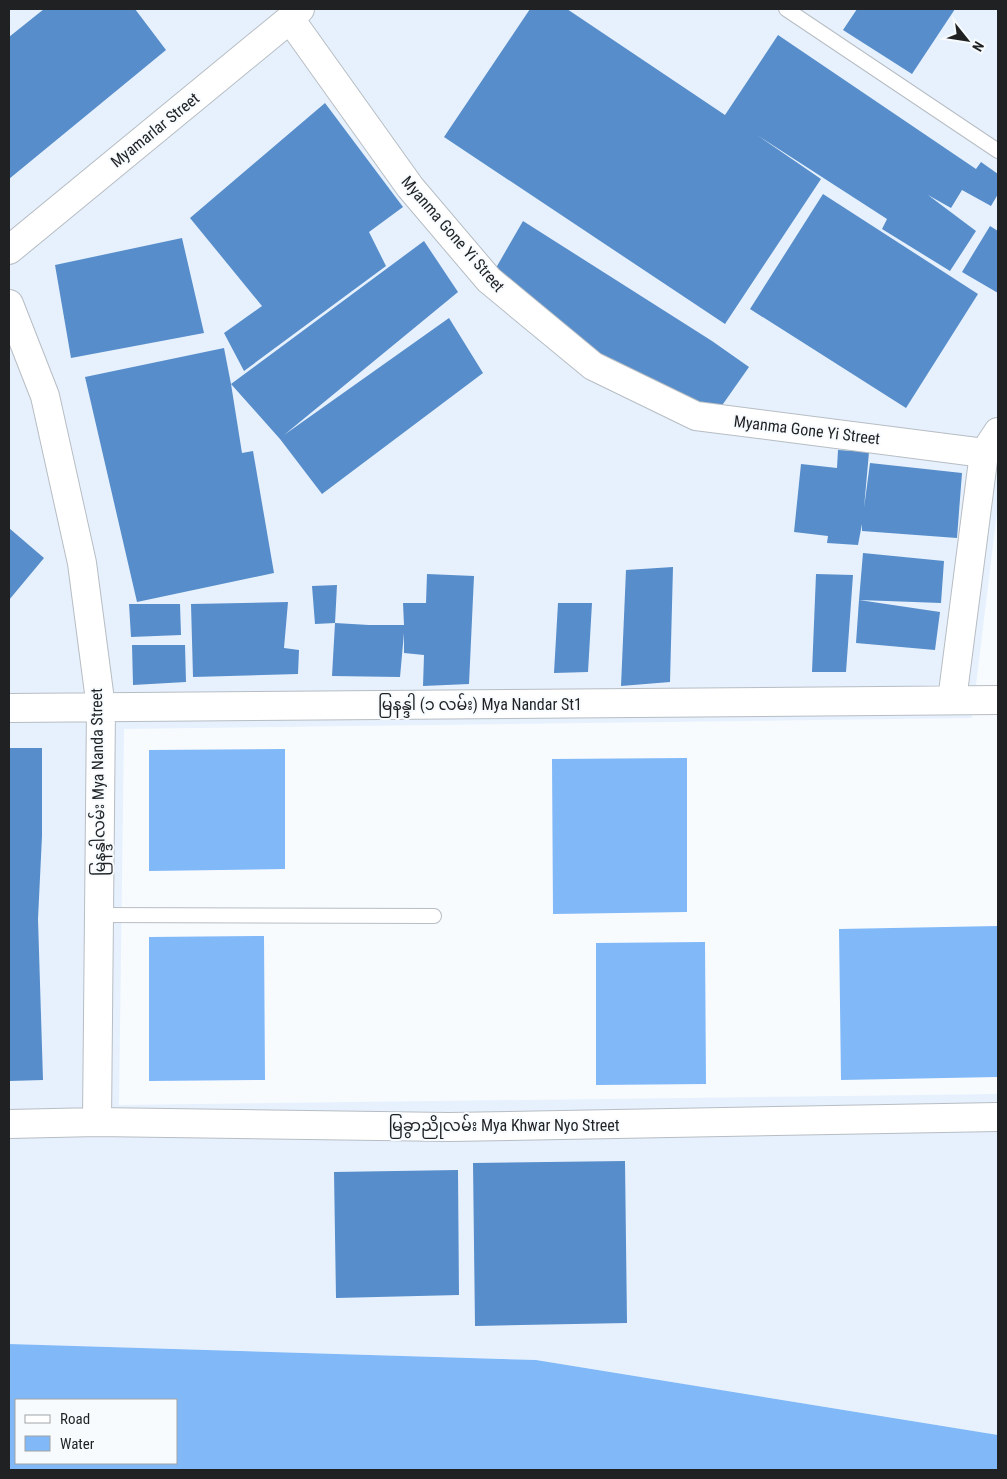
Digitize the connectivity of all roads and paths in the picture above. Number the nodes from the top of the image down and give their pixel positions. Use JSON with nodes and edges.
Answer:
{"nodes":[{"id":1,"x":786,"y":9,"type":"edge"},
{"id":2,"x":295,"y":14,"type":"edge"},
{"id":3,"x":998,"y":151,"type":"edge"},
{"id":4,"x":9,"y":250,"type":"edge"},
{"id":5,"x":9,"y":304,"type":"edge"},
{"id":6,"x":991,"y":443,"type":"edge"},
{"id":7,"x":952,"y":700,"type":"junction"},
{"id":8,"x":998,"y":700,"type":"edge"},
{"id":9,"x":9,"y":708,"type":"edge"},
{"id":10,"x":101,"y":708,"type":"junction"},
{"id":11,"x":99,"y":915,"type":"junction"},
{"id":12,"x":434,"y":916,"type":"dead end"},
{"id":13,"x":998,"y":1118,"type":"edge"},
{"id":14,"x":97,"y":1122,"type":"junction"},
{"id":15,"x":9,"y":1124,"type":"edge"}],
"edges":[{"from":1,"to":3,"type":"lane"},
{"from":2,"to":4,"type":"street","name":"Myamarlar Street"},
{"from":2,"to":6,"type":"street","name":"Myanma Gone Yi Street"},
{"from":5,"to":10,"type":"street","name":"မြနန္ဒါလမ်း Mya Nanda Street"},
{"from":6,"to":7,"type":"street"},
{"from":7,"to":8,"type":"street","name":"မြနန္ဒါ (၁ လမ်း) Mya Nandar St1"},
{"from":7,"to":10,"type":"street","name":"မြနန္ဒါ (၁ လမ်း) Mya Nandar St1"},
{"from":9,"to":10,"type":"street","name":"မြနန္ဒါ (၁ လမ်း) Mya Nandar St1"},
{"from":10,"to":11,"type":"street","name":"မြနန္ဒါလမ်း Mya Nanda Street"},
{"from":11,"to":12,"type":"lane"},
{"from":11,"to":14,"type":"street","name":"မြနန္ဒါလမ်း Mya Nanda Street"},
{"from":13,"to":14,"type":"street","name":"မြခွာညိုလမ်း Mya Khwar Nyo Street"},
{"from":14,"to":15,"type":"street","name":"မြခွာညိုလမ်း Mya Khwar Nyo Street"}]}
